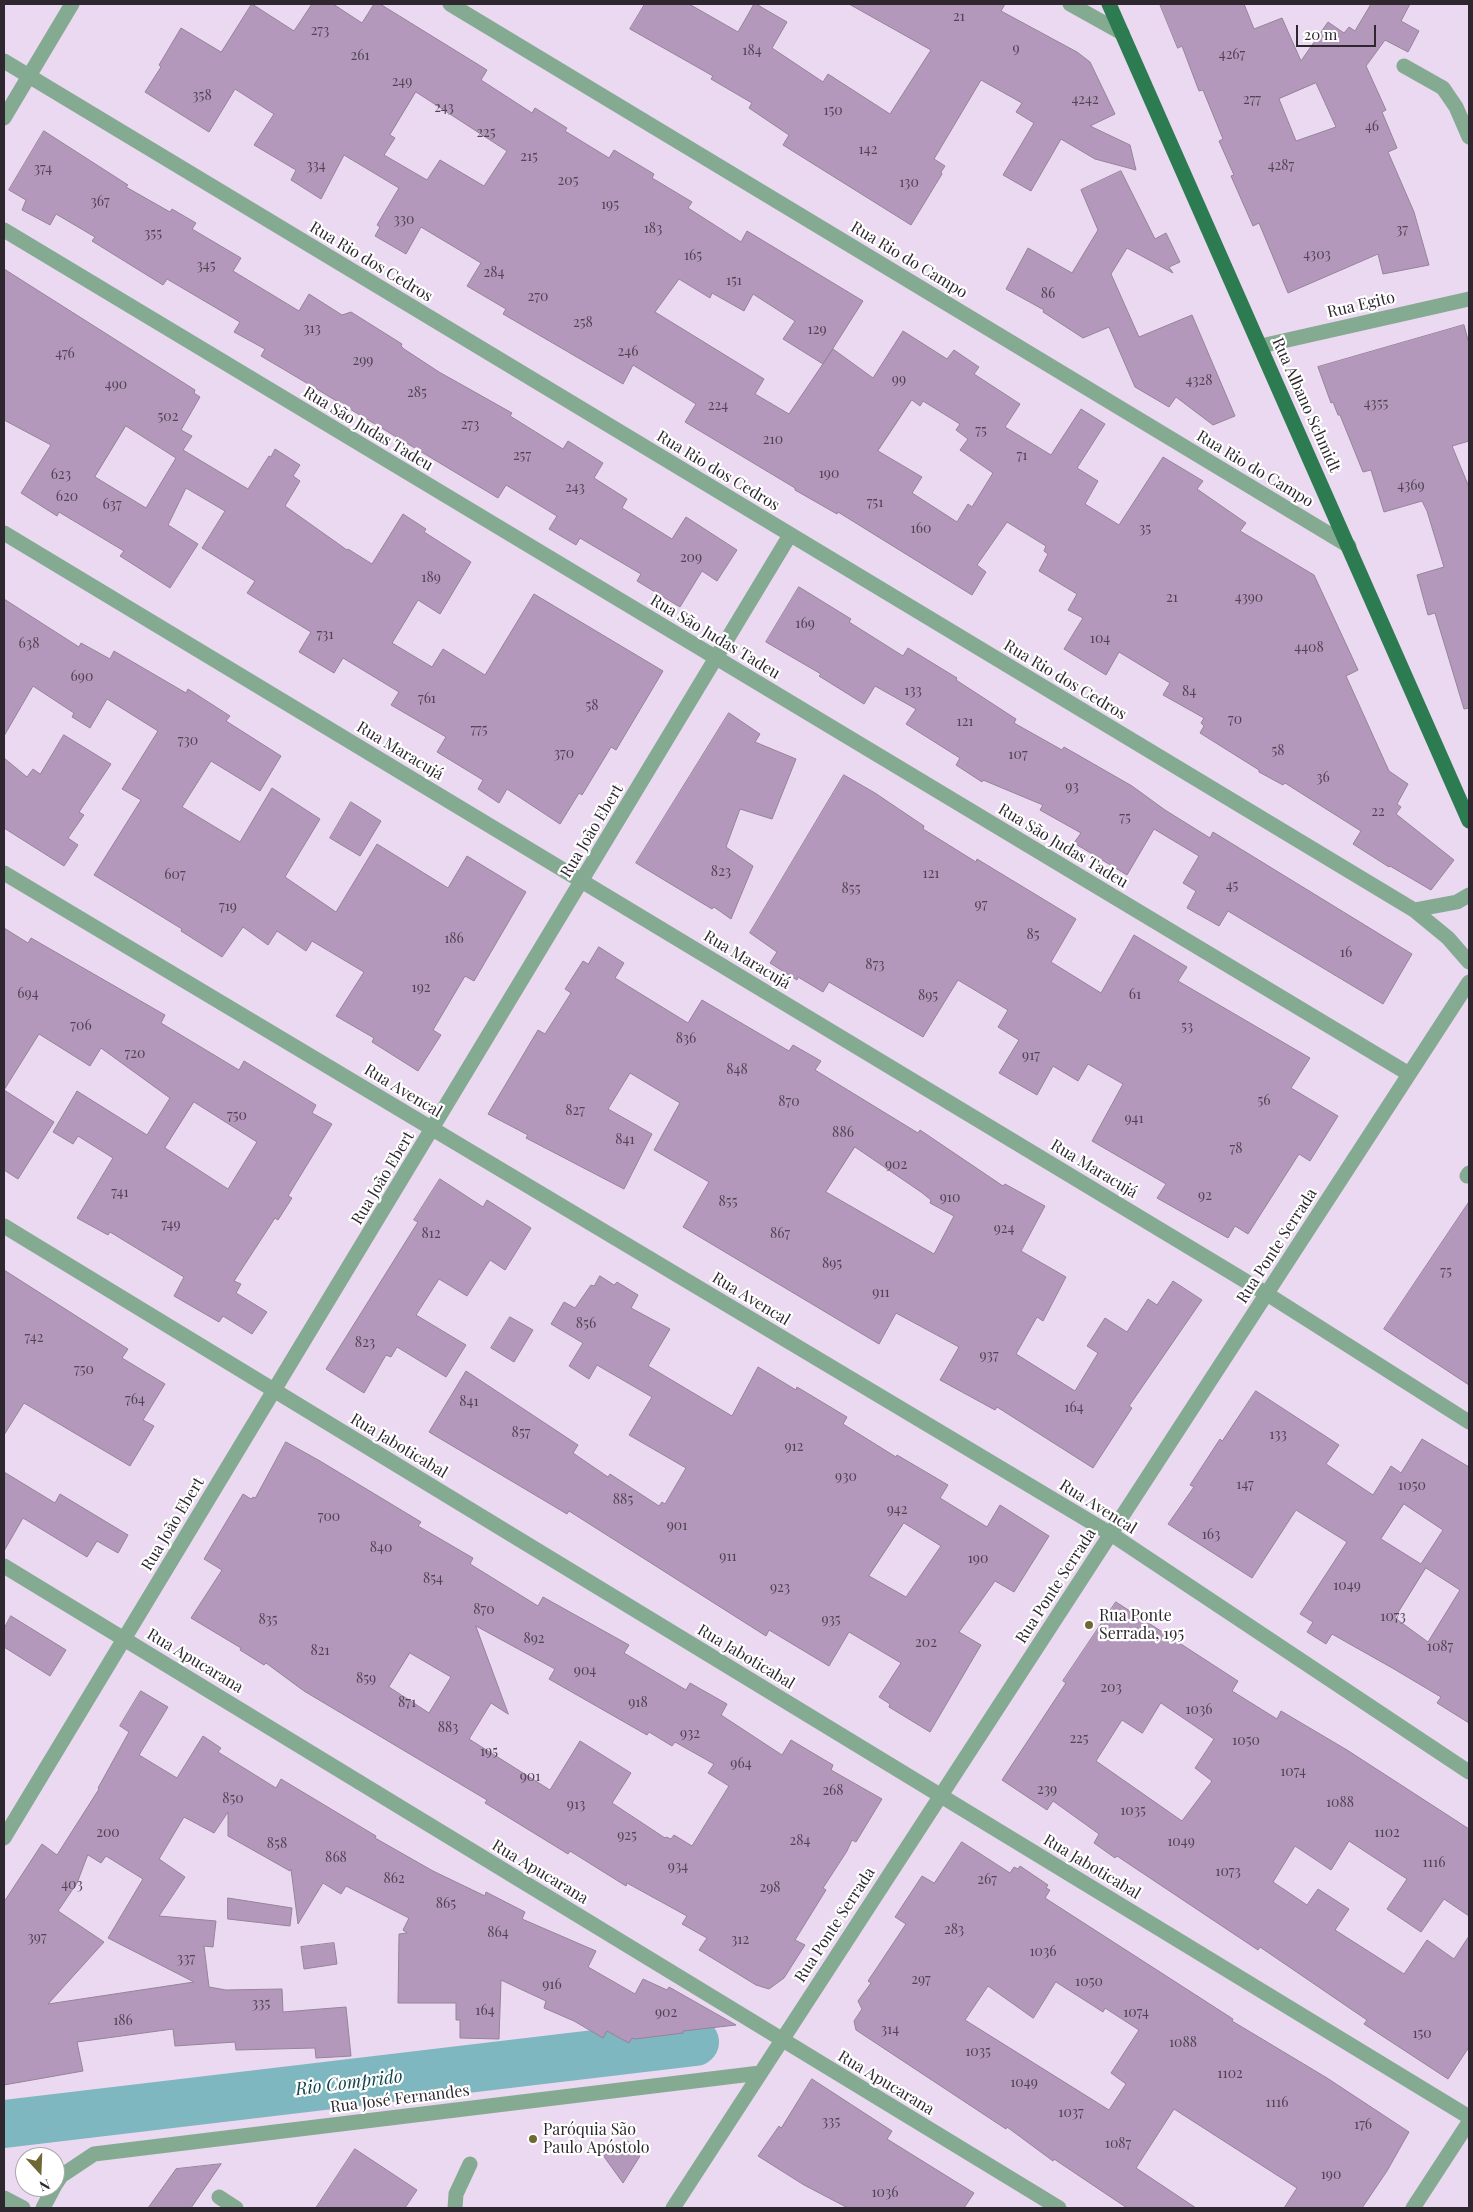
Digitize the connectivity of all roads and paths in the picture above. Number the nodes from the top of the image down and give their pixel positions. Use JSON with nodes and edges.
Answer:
{"nodes":[{"id":1,"x":72,"y":4,"type":"edge"},
{"id":2,"x":450,"y":4,"type":"edge"},
{"id":3,"x":1070,"y":4,"type":"edge"},
{"id":4,"x":1109,"y":4,"type":"edge"},
{"id":5,"x":1122,"y":33,"type":"junction"},
{"id":6,"x":4,"y":61,"type":"edge"},
{"id":7,"x":1404,"y":66,"type":"dead end"},
{"id":8,"x":29,"y":76,"type":"junction"},
{"id":9,"x":4,"y":118,"type":"edge"},
{"id":10,"x":1469,"y":137,"type":"edge"},
{"id":11,"x":4,"y":230,"type":"edge"},
{"id":12,"x":1469,"y":299,"type":"edge"},
{"id":13,"x":1260,"y":346,"type":"junction"},
{"id":14,"x":4,"y":533,"type":"edge"},
{"id":15,"x":790,"y":535,"type":"junction"},
{"id":16,"x":1349,"y":546,"type":"junction"},
{"id":17,"x":716,"y":658,"type":"junction"},
{"id":18,"x":1469,"y":821,"type":"edge"},
{"id":19,"x":4,"y":873,"type":"edge"},
{"id":20,"x":582,"y":882,"type":"junction"},
{"id":21,"x":1469,"y":895,"type":"edge"},
{"id":22,"x":1414,"y":910,"type":"junction"},
{"id":23,"x":1469,"y":962,"type":"edge"},
{"id":24,"x":1469,"y":982,"type":"edge"},
{"id":25,"x":1409,"y":1074,"type":"junction"},
{"id":26,"x":433,"y":1129,"type":"junction"},
{"id":27,"x":4,"y":1226,"type":"edge"},
{"id":28,"x":1267,"y":1294,"type":"junction"},
{"id":29,"x":274,"y":1390,"type":"junction"},
{"id":30,"x":1469,"y":1422,"type":"edge"},
{"id":31,"x":1111,"y":1534,"type":"junction"},
{"id":32,"x":4,"y":1566,"type":"edge"},
{"id":33,"x":124,"y":1639,"type":"junction"},
{"id":34,"x":1469,"y":1772,"type":"edge"},
{"id":35,"x":940,"y":1796,"type":"junction"},
{"id":36,"x":4,"y":1838,"type":"edge"},
{"id":37,"x":782,"y":2040,"type":"junction"},
{"id":38,"x":760,"y":2073,"type":"junction"},
{"id":39,"x":1469,"y":2117,"type":"edge"},
{"id":40,"x":1469,"y":2122,"type":"edge"},
{"id":41,"x":470,"y":2164,"type":"dead end"},
{"id":42,"x":65,"y":2173,"type":"edge"},
{"id":43,"x":219,"y":2197,"type":"dead end"},
{"id":44,"x":4,"y":2198,"type":"edge"},
{"id":45,"x":23,"y":2208,"type":"edge"},
{"id":46,"x":236,"y":2208,"type":"edge"},
{"id":47,"x":455,"y":2208,"type":"edge"},
{"id":48,"x":673,"y":2208,"type":"edge"},
{"id":49,"x":1059,"y":2208,"type":"edge"},
{"id":50,"x":1413,"y":2208,"type":"edge"}],
"edges":[{"from":1,"to":8,"type":"street"},
{"from":2,"to":16,"type":"street","name":"Rua Rio do Campo"},
{"from":3,"to":5,"type":"street"},
{"from":4,"to":5,"type":"main road","name":"Rua Albano Schmidt"},
{"from":5,"to":13,"type":"main road","name":"Rua Albano Schmidt"},
{"from":6,"to":8,"type":"street","name":"Rua Rio dos Cedros"},
{"from":7,"to":10,"type":"street"},
{"from":8,"to":9,"type":"street"},
{"from":8,"to":15,"type":"street","name":"Rua Rio dos Cedros"},
{"from":11,"to":17,"type":"street","name":"Rua São Judas Tadeu"},
{"from":12,"to":13,"type":"street","name":"Rua Egito"},
{"from":13,"to":16,"type":"main road","name":"Rua Albano Schmidt"},
{"from":14,"to":20,"type":"street","name":"Rua Maracujá"},
{"from":15,"to":17,"type":"street","name":"Rua João Ebert"},
{"from":15,"to":22,"type":"street","name":"Rua Rio dos Cedros"},
{"from":16,"to":18,"type":"main road","name":"Rua Albano Schmidt"},
{"from":17,"to":20,"type":"street","name":"Rua João Ebert"},
{"from":17,"to":25,"type":"street","name":"Rua São Judas Tadeu"},
{"from":19,"to":26,"type":"street","name":"Rua Avencal"},
{"from":20,"to":26,"type":"street","name":"Rua João Ebert"},
{"from":20,"to":28,"type":"street","name":"Rua Maracujá"},
{"from":21,"to":22,"type":"street"},
{"from":22,"to":23,"type":"street","name":"Rua Rio dos Cedros"},
{"from":24,"to":25,"type":"street","name":"Rua Ponte Serrada"},
{"from":25,"to":28,"type":"street","name":"Rua Ponte Serrada"},
{"from":26,"to":29,"type":"street","name":"Rua João Ebert"},
{"from":26,"to":31,"type":"street","name":"Rua Avencal"},
{"from":27,"to":29,"type":"street","name":"Rua Jaboticabal"},
{"from":28,"to":30,"type":"street","name":"Rua Maracujá"},
{"from":28,"to":31,"type":"street","name":"Rua Ponte Serrada"},
{"from":29,"to":33,"type":"street","name":"Rua João Ebert"},
{"from":29,"to":35,"type":"street","name":"Rua Jaboticabal"},
{"from":31,"to":34,"type":"street","name":"Rua Avencal"},
{"from":31,"to":35,"type":"street","name":"Rua Ponte Serrada"},
{"from":32,"to":33,"type":"street","name":"Rua Apucarana"},
{"from":33,"to":36,"type":"street","name":"Rua João Ebert"},
{"from":33,"to":37,"type":"street","name":"Rua Apucarana"},
{"from":35,"to":37,"type":"street","name":"Rua Ponte Serrada"},
{"from":35,"to":39,"type":"street","name":"Rua Jaboticabal"},
{"from":37,"to":38,"type":"street","name":"Rua Ponte Serrada"},
{"from":37,"to":49,"type":"street","name":"Rua Apucarana"},
{"from":38,"to":42,"type":"street","name":"Rua José Fernandes"},
{"from":38,"to":48,"type":"street","name":"Rua Ponte Serrada"},
{"from":40,"to":50,"type":"street"},
{"from":41,"to":47,"type":"street"},
{"from":43,"to":46,"type":"street"},
{"from":44,"to":45,"type":"street"}]}
